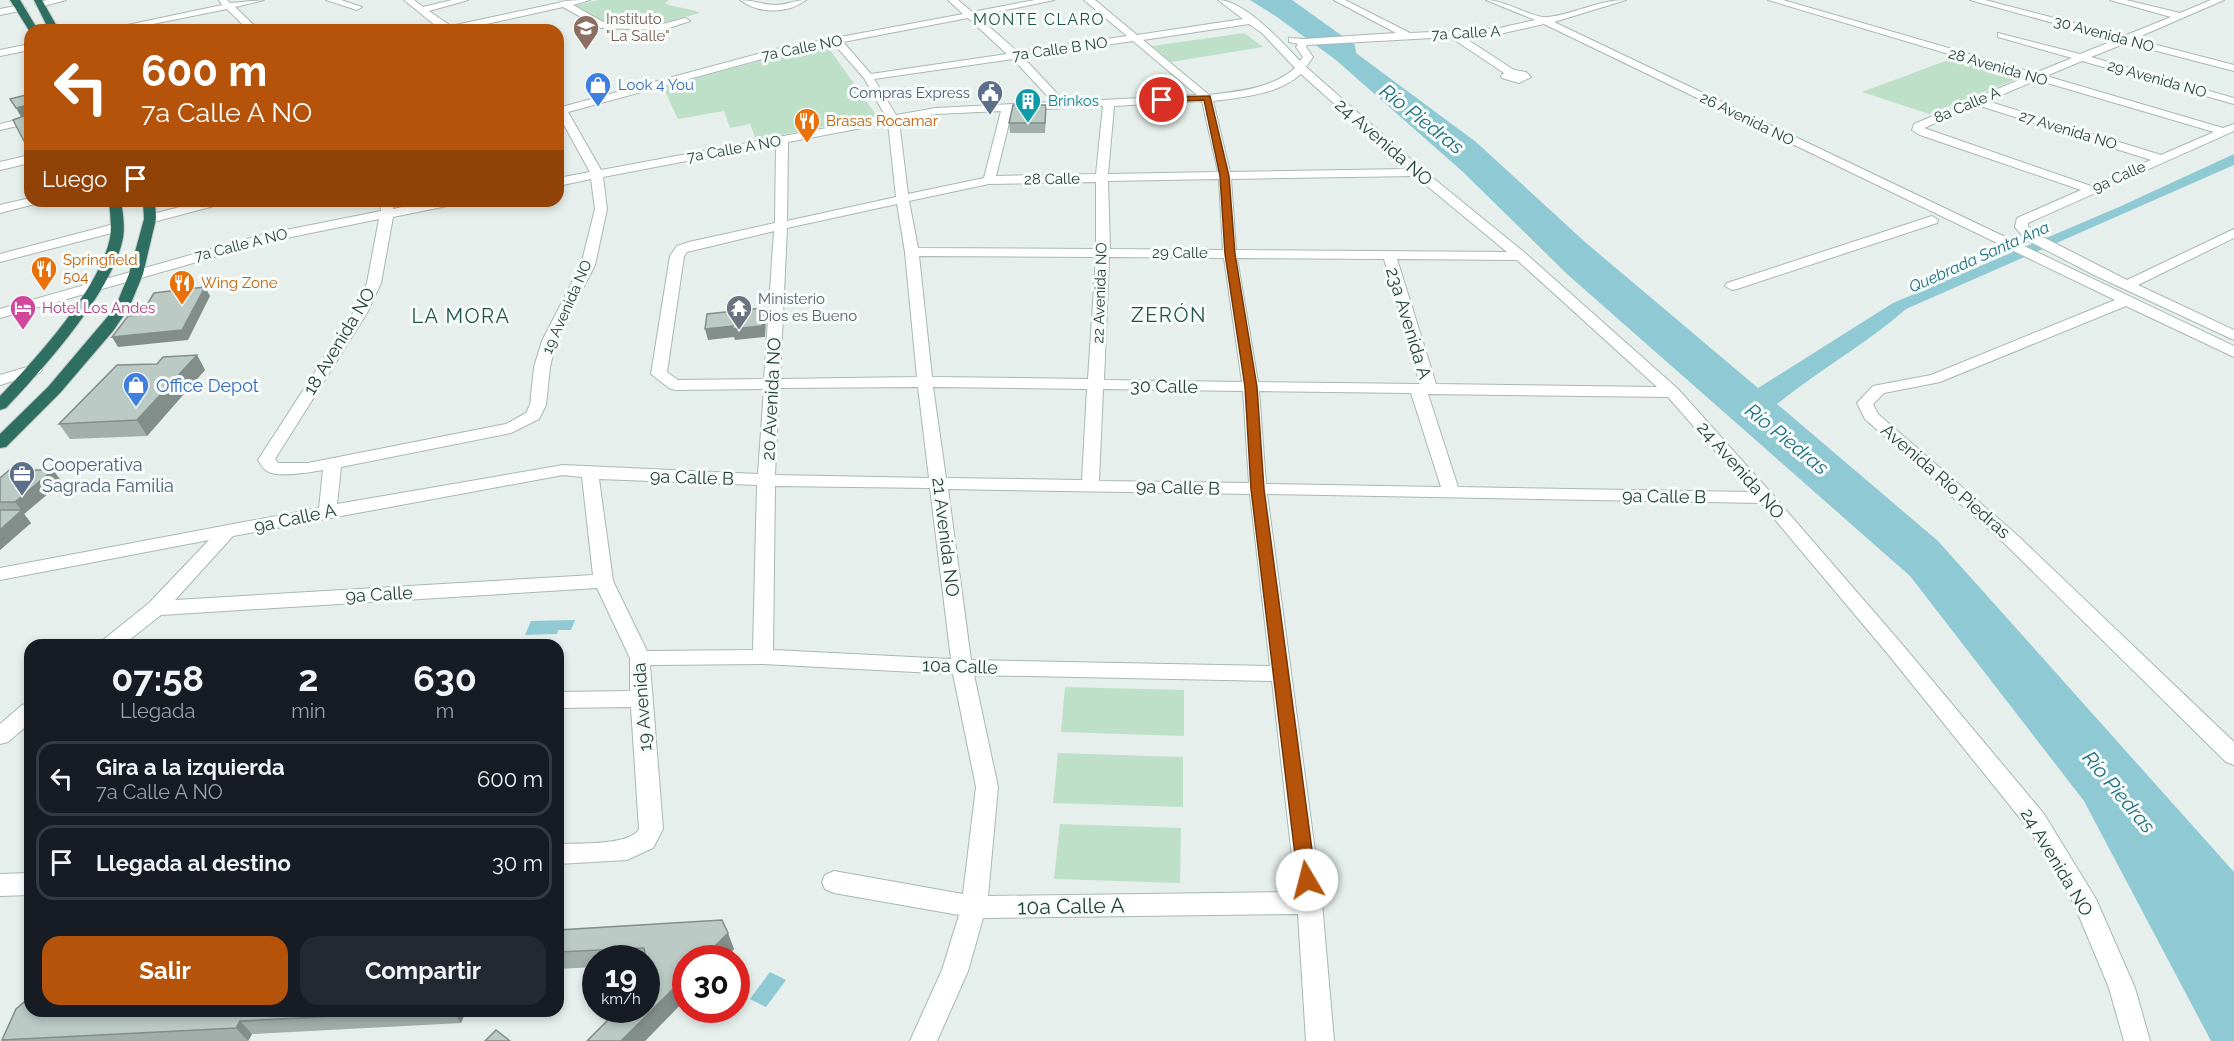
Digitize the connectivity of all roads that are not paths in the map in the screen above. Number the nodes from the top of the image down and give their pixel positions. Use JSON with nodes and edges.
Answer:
{"nodes":[{"id":1,"x":61,"y":0,"type":"edge"},
{"id":2,"x":259,"y":0,"type":"edge"},
{"id":3,"x":331,"y":0,"type":"edge"},
{"id":4,"x":408,"y":0,"type":"edge"},
{"id":5,"x":464,"y":0,"type":"edge"},
{"id":6,"x":585,"y":0,"type":"edge"},
{"id":7,"x":745,"y":0,"type":"edge"},
{"id":8,"x":801,"y":0,"type":"edge"},
{"id":9,"x":953,"y":0,"type":"edge"},
{"id":10,"x":1049,"y":0,"type":"edge"},
{"id":11,"x":1089,"y":0,"type":"edge"},
{"id":12,"x":1222,"y":0,"type":"edge"},
{"id":13,"x":1338,"y":0,"type":"edge"},
{"id":14,"x":1490,"y":0,"type":"edge"},
{"id":15,"x":1622,"y":0,"type":"edge"},
{"id":16,"x":1773,"y":0,"type":"edge"},
{"id":17,"x":1974,"y":0,"type":"edge"},
{"id":18,"x":2115,"y":0,"type":"edge"},
{"id":19,"x":2184,"y":0,"type":"edge"},
{"id":20,"x":2221,"y":1,"type":"edge"},
{"id":21,"x":39,"y":2,"type":"edge"},
{"id":22,"x":561,"y":2,"type":"edge"},
{"id":23,"x":225,"y":3,"type":"edge"},
{"id":24,"x":18,"y":4,"type":"edge"},
{"id":25,"x":2207,"y":5,"type":"junction"},
{"id":26,"x":357,"y":7,"type":"dead end"},
{"id":27,"x":421,"y":9,"type":"junction"},
{"id":28,"x":0,"y":12,"type":"edge"},
{"id":29,"x":969,"y":15,"type":"junction"},
{"id":30,"x":2180,"y":16,"type":"junction"},
{"id":31,"x":686,"y":21,"type":"dead end"},
{"id":32,"x":1545,"y":21,"type":"junction"},
{"id":33,"x":30,"y":24,"type":"edge"},
{"id":34,"x":51,"y":24,"type":"edge"},
{"id":35,"x":135,"y":24,"type":"edge"},
{"id":36,"x":248,"y":24,"type":"edge"},
{"id":37,"x":440,"y":24,"type":"edge"},
{"id":38,"x":471,"y":24,"type":"edge"},
{"id":39,"x":1258,"y":26,"type":"junction"},
{"id":40,"x":2001,"y":35,"type":"dead end"},
{"id":41,"x":1408,"y":36,"type":"junction"},
{"id":42,"x":1458,"y":37,"type":"junction"},
{"id":43,"x":1137,"y":38,"type":"junction"},
{"id":44,"x":2124,"y":40,"type":"junction"},
{"id":45,"x":837,"y":41,"type":"junction"},
{"id":46,"x":1306,"y":42,"type":"junction"},
{"id":47,"x":24,"y":48,"type":"edge"},
{"id":48,"x":0,"y":53,"type":"edge"},
{"id":49,"x":1016,"y":56,"type":"junction"},
{"id":50,"x":2080,"y":57,"type":"junction"},
{"id":51,"x":2234,"y":68,"type":"edge"},
{"id":52,"x":1302,"y":69,"type":"junction"},
{"id":53,"x":1511,"y":73,"type":"dead end"},
{"id":54,"x":868,"y":77,"type":"junction"},
{"id":55,"x":2033,"y":77,"type":"junction"},
{"id":56,"x":1207,"y":98,"type":"junction"},
{"id":57,"x":1975,"y":101,"type":"junction"},
{"id":58,"x":2234,"y":101,"type":"edge"},
{"id":59,"x":1109,"y":102,"type":"junction"},
{"id":60,"x":1061,"y":104,"type":"junction"},
{"id":61,"x":1008,"y":106,"type":"junction"},
{"id":62,"x":564,"y":109,"type":"edge"},
{"id":63,"x":564,"y":117,"type":"edge"},
{"id":64,"x":893,"y":119,"type":"junction"},
{"id":65,"x":24,"y":121,"type":"edge"},
{"id":66,"x":0,"y":127,"type":"edge"},
{"id":67,"x":2229,"y":129,"type":"edge"},
{"id":68,"x":782,"y":141,"type":"junction"},
{"id":69,"x":2161,"y":159,"type":"junction"},
{"id":70,"x":24,"y":160,"type":"edge"},
{"id":71,"x":0,"y":166,"type":"edge"},
{"id":72,"x":1418,"y":172,"type":"junction"},
{"id":73,"x":597,"y":175,"type":"junction"},
{"id":74,"x":1225,"y":176,"type":"junction"},
{"id":75,"x":1102,"y":178,"type":"junction"},
{"id":76,"x":989,"y":180,"type":"junction"},
{"id":77,"x":564,"y":181,"type":"edge"},
{"id":78,"x":2092,"y":190,"type":"junction"},
{"id":79,"x":1911,"y":198,"type":"junction"},
{"id":80,"x":902,"y":199,"type":"junction"},
{"id":81,"x":24,"y":203,"type":"edge"},
{"id":82,"x":115,"y":207,"type":"edge"},
{"id":83,"x":149,"y":207,"type":"edge"},
{"id":84,"x":195,"y":207,"type":"edge"},
{"id":85,"x":387,"y":207,"type":"edge"},
{"id":86,"x":0,"y":209,"type":"edge"},
{"id":87,"x":150,"y":219,"type":"junction"},
{"id":88,"x":1932,"y":220,"type":"junction"},
{"id":89,"x":115,"y":224,"type":"junction"},
{"id":90,"x":781,"y":226,"type":"junction"},
{"id":91,"x":1984,"y":232,"type":"junction"},
{"id":92,"x":2234,"y":233,"type":"edge"},
{"id":93,"x":912,"y":252,"type":"junction"},
{"id":94,"x":1103,"y":253,"type":"junction"},
{"id":95,"x":1230,"y":254,"type":"junction"},
{"id":96,"x":1389,"y":255,"type":"junction"},
{"id":97,"x":1520,"y":256,"type":"junction"},
{"id":98,"x":0,"y":258,"type":"edge"},
{"id":99,"x":136,"y":274,"type":"junction"},
{"id":100,"x":1732,"y":286,"type":"dead end"},
{"id":101,"x":94,"y":287,"type":"junction"},
{"id":102,"x":2127,"y":293,"type":"junction"},
{"id":103,"x":0,"y":314,"type":"edge"},
{"id":104,"x":2234,"y":336,"type":"edge"},
{"id":105,"x":2234,"y":352,"type":"edge"},
{"id":106,"x":34,"y":370,"type":"junction"},
{"id":107,"x":659,"y":374,"type":"joint"},
{"id":108,"x":0,"y":381,"type":"edge"},
{"id":109,"x":925,"y":382,"type":"junction"},
{"id":110,"x":771,"y":384,"type":"junction"},
{"id":111,"x":1096,"y":386,"type":"junction"},
{"id":112,"x":1251,"y":387,"type":"junction"},
{"id":113,"x":1424,"y":389,"type":"junction"},
{"id":114,"x":1672,"y":392,"type":"junction"},
{"id":115,"x":0,"y":405,"type":"edge"},
{"id":116,"x":0,"y":443,"type":"edge"},
{"id":117,"x":333,"y":462,"type":"junction"},
{"id":118,"x":591,"y":473,"type":"junction"},
{"id":119,"x":766,"y":480,"type":"junction"},
{"id":120,"x":939,"y":484,"type":"junction"},
{"id":121,"x":1090,"y":484,"type":"junction"},
{"id":122,"x":1258,"y":489,"type":"junction"},
{"id":123,"x":1451,"y":491,"type":"junction"},
{"id":124,"x":1766,"y":498,"type":"junction"},
{"id":125,"x":327,"y":511,"type":"junction"},
{"id":126,"x":226,"y":532,"type":"junction"},
{"id":127,"x":0,"y":574,"type":"edge"},
{"id":128,"x":603,"y":581,"type":"junction"},
{"id":129,"x":156,"y":608,"type":"junction"},
{"id":130,"x":117,"y":639,"type":"edge"},
{"id":131,"x":763,"y":657,"type":"junction"},
{"id":132,"x":640,"y":658,"type":"junction"},
{"id":133,"x":962,"y":667,"type":"junction"},
{"id":134,"x":1279,"y":674,"type":"junction"},
{"id":135,"x":641,"y":699,"type":"junction"},
{"id":136,"x":564,"y":700,"type":"edge"},
{"id":137,"x":24,"y":718,"type":"edge"},
{"id":138,"x":0,"y":736,"type":"edge"},
{"id":139,"x":2234,"y":756,"type":"edge"},
{"id":140,"x":564,"y":854,"type":"edge"},
{"id":141,"x":834,"y":882,"type":"dead end"},
{"id":142,"x":24,"y":884,"type":"edge"},
{"id":143,"x":0,"y":885,"type":"edge"},
{"id":144,"x":1310,"y":903,"type":"junction"},
{"id":145,"x":974,"y":907,"type":"junction"},
{"id":146,"x":923,"y":1041,"type":"edge"},
{"id":147,"x":1320,"y":1041,"type":"edge"},
{"id":148,"x":2137,"y":1041,"type":"edge"}],
"edges":[{"from":1,"to":21,"type":"street"},
{"from":2,"to":23,"type":"street"},
{"from":3,"to":26,"type":"street"},
{"from":4,"to":27,"type":"street"},
{"from":5,"to":27,"type":"street"},
{"from":6,"to":22,"type":"street"},
{"from":7,"to":8,"type":"street"},
{"from":9,"to":29,"type":"street"},
{"from":10,"to":29,"type":"street","name":"7a Calle NO"},
{"from":11,"to":43,"type":"street"},
{"from":12,"to":39,"type":"street","name":"24 Avenida NO"},
{"from":13,"to":41,"type":"street"},
{"from":14,"to":32,"type":"street","name":"26 Avenida NO"},
{"from":15,"to":32,"type":"street","name":"7a Calle A"},
{"from":16,"to":55,"type":"street","name":"28 Avenida NO"},
{"from":17,"to":44,"type":"street","name":"30 Avenida NO"},
{"from":18,"to":30,"type":"street"},
{"from":19,"to":25,"type":"street"},
{"from":20,"to":25,"type":"street","name":"8a Calle A"},
{"from":21,"to":34,"type":"highway"},
{"from":22,"to":31,"type":"street"},
{"from":22,"to":38,"type":"street"},
{"from":23,"to":35,"type":"street"},
{"from":23,"to":36,"type":"street"},
{"from":24,"to":28,"type":"street"},
{"from":24,"to":33,"type":"highway"},
{"from":25,"to":30,"type":"street","name":"8a Calle A"},
{"from":27,"to":37,"type":"street"},
{"from":29,"to":45,"type":"street","name":"7a Calle NO"},
{"from":29,"to":49,"type":"street"},
{"from":30,"to":44,"type":"street","name":"8a Calle A"},
{"from":32,"to":42,"type":"street","name":"7a Calle A"},
{"from":32,"to":79,"type":"street","name":"26 Avenida NO"},
{"from":39,"to":43,"type":"street","name":"7a Calle B NO"},
{"from":39,"to":46,"type":"street","name":"7a Calle A"},
{"from":39,"to":52,"type":"street","name":"24 Avenida NO"},
{"from":40,"to":50,"type":"street","name":"29 Avenida NO"},
{"from":41,"to":42,"type":"street","name":"7a Calle A"},
{"from":41,"to":46,"type":"street","name":"7a Calle A"},
{"from":42,"to":53,"type":"street"},
{"from":43,"to":49,"type":"street","name":"7a Calle B NO"},
{"from":43,"to":56,"type":"street"},
{"from":44,"to":50,"type":"street","name":"8a Calle A"},
{"from":44,"to":51,"type":"street","name":"30 Avenida NO"},
{"from":45,"to":54,"type":"street","name":"21 Avenida NO"},
{"from":45,"to":62,"type":"street","name":"7a Calle NO"},
{"from":46,"to":52,"type":"street"},
{"from":47,"to":48,"type":"street"},
{"from":49,"to":54,"type":"street","name":"7a Calle B NO"},
{"from":49,"to":60,"type":"street"},
{"from":50,"to":55,"type":"street","name":"8a Calle A"},
{"from":50,"to":58,"type":"street","name":"29 Avenida NO"},
{"from":52,"to":56,"type":"street","name":"7a Calle A NO"},
{"from":52,"to":72,"type":"street","name":"24 Avenida NO"},
{"from":54,"to":64,"type":"street","name":"21 Avenida NO"},
{"from":55,"to":57,"type":"street","name":"8a Calle A"},
{"from":55,"to":67,"type":"street","name":"28 Avenida NO"},
{"from":56,"to":59,"type":"street","name":"7a Calle A NO"},
{"from":56,"to":74,"type":"street"},
{"from":57,"to":69,"type":"street","name":"27 Avenida NO"},
{"from":57,"to":78,"type":"street","name":"8a Calle A"},
{"from":59,"to":60,"type":"street","name":"7a Calle A NO"},
{"from":59,"to":75,"type":"street","name":"22 Avenida NO"},
{"from":60,"to":61,"type":"street","name":"7a Calle A NO"},
{"from":61,"to":64,"type":"street","name":"7a Calle A NO"},
{"from":61,"to":76,"type":"street"},
{"from":63,"to":73,"type":"street","name":"19 Avenida NO"},
{"from":64,"to":68,"type":"street","name":"7a Calle A NO"},
{"from":64,"to":80,"type":"street","name":"21 Avenida NO"},
{"from":65,"to":66,"type":"street"},
{"from":67,"to":69,"type":"street","name":"9a Calle"},
{"from":68,"to":73,"type":"street","name":"7a Calle A NO"},
{"from":68,"to":90,"type":"street","name":"20 Avenida NO"},
{"from":69,"to":78,"type":"street","name":"9a Calle"},
{"from":70,"to":71,"type":"street"},
{"from":72,"to":74,"type":"street","name":"28 Calle"},
{"from":72,"to":97,"type":"street","name":"24 Avenida NO"},
{"from":73,"to":77,"type":"street","name":"7a Calle A NO"},
{"from":73,"to":117,"type":"street","name":"19 Avenida NO"},
{"from":74,"to":75,"type":"street","name":"28 Calle"},
{"from":74,"to":95,"type":"street"},
{"from":75,"to":76,"type":"street","name":"28 Calle"},
{"from":75,"to":94,"type":"street","name":"22 Avenida NO"},
{"from":76,"to":80,"type":"street","name":"28 Calle"},
{"from":78,"to":102,"type":"street","name":"9a Calle"},
{"from":79,"to":88,"type":"street"},
{"from":79,"to":91,"type":"street","name":"26 Avenida NO"},
{"from":80,"to":90,"type":"street","name":"28 Calle"},
{"from":80,"to":93,"type":"street","name":"21 Avenida NO"},
{"from":81,"to":86,"type":"street"},
{"from":82,"to":89,"type":"highway"},
{"from":83,"to":87,"type":"highway"},
{"from":84,"to":87,"type":"street"},
{"from":85,"to":99,"type":"street","name":"7a Calle A NO"},
{"from":85,"to":117,"type":"street","name":"18 Avenida NO"},
{"from":87,"to":99,"type":"highway"},
{"from":88,"to":91,"type":"street"},
{"from":88,"to":100,"type":"street"},
{"from":89,"to":98,"type":"street"},
{"from":89,"to":101,"type":"highway"},
{"from":90,"to":107,"type":"street","name":"28 Calle"},
{"from":90,"to":110,"type":"street","name":"20 Avenida NO"},
{"from":91,"to":102,"type":"street","name":"26 Avenida NO"},
{"from":92,"to":102,"type":"street"},
{"from":93,"to":94,"type":"street","name":"29 Calle"},
{"from":93,"to":109,"type":"street","name":"21 Avenida NO"},
{"from":94,"to":95,"type":"street","name":"29 Calle"},
{"from":94,"to":111,"type":"street","name":"22 Avenida NO"},
{"from":95,"to":96,"type":"street","name":"29 Calle"},
{"from":95,"to":112,"type":"street"},
{"from":96,"to":97,"type":"street","name":"29 Calle"},
{"from":96,"to":113,"type":"street","name":"23a Avenida A"},
{"from":97,"to":114,"type":"street","name":"24 Avenida NO"},
{"from":99,"to":101,"type":"street","name":"7a Calle A NO"},
{"from":99,"to":116,"type":"highway"},
{"from":101,"to":103,"type":"street","name":"7a Calle A NO"},
{"from":101,"to":106,"type":"highway"},
{"from":102,"to":104,"type":"street"},
{"from":102,"to":105,"type":"street"},
{"from":102,"to":139,"type":"street","name":"Avenida Río Piedras"},
{"from":106,"to":108,"type":"street"},
{"from":106,"to":115,"type":"highway"},
{"from":107,"to":110,"type":"street","name":"30 Calle"},
{"from":109,"to":110,"type":"street","name":"30 Calle"},
{"from":109,"to":111,"type":"street","name":"30 Calle"},
{"from":109,"to":120,"type":"street","name":"21 Avenida NO"},
{"from":110,"to":119,"type":"street","name":"20 Avenida NO"},
{"from":111,"to":112,"type":"street","name":"30 Calle"},
{"from":111,"to":121,"type":"street","name":"22 Avenida NO"},
{"from":112,"to":113,"type":"street","name":"30 Calle"},
{"from":112,"to":122,"type":"street"},
{"from":113,"to":114,"type":"street","name":"30 Calle"},
{"from":113,"to":123,"type":"street","name":"23a Avenida A"},
{"from":114,"to":124,"type":"street","name":"24 Avenida NO"},
{"from":117,"to":125,"type":"street"},
{"from":118,"to":119,"type":"street","name":"9a Calle B"},
{"from":118,"to":125,"type":"street","name":"9a Calle A"},
{"from":118,"to":128,"type":"street","name":"19 Avenida"},
{"from":119,"to":120,"type":"street","name":"9a Calle B"},
{"from":119,"to":131,"type":"street","name":"20 Avenida NO"},
{"from":120,"to":121,"type":"street","name":"9a Calle B"},
{"from":120,"to":133,"type":"street","name":"21 Avenida NO"},
{"from":121,"to":122,"type":"street","name":"9a Calle B"},
{"from":122,"to":123,"type":"street","name":"9a Calle B"},
{"from":122,"to":134,"type":"street"},
{"from":123,"to":124,"type":"street","name":"9a Calle B"},
{"from":124,"to":148,"type":"street","name":"24 Avenida NO"},
{"from":125,"to":126,"type":"street","name":"9a Calle A"},
{"from":126,"to":127,"type":"street","name":"9a Calle A"},
{"from":126,"to":129,"type":"street"},
{"from":128,"to":129,"type":"street","name":"9a Calle"},
{"from":128,"to":132,"type":"street","name":"19 Avenida"},
{"from":129,"to":130,"type":"street"},
{"from":131,"to":132,"type":"street","name":"10a Calle"},
{"from":131,"to":133,"type":"street","name":"10a Calle"},
{"from":132,"to":135,"type":"street","name":"19 Avenida"},
{"from":133,"to":134,"type":"street","name":"10a Calle"},
{"from":133,"to":145,"type":"street","name":"21 Avenida NO"},
{"from":134,"to":144,"type":"street"},
{"from":135,"to":136,"type":"street"},
{"from":135,"to":140,"type":"street","name":"19 Avenida"},
{"from":137,"to":138,"type":"street"},
{"from":141,"to":145,"type":"street","name":"10a Calle A"},
{"from":142,"to":143,"type":"street"},
{"from":144,"to":145,"type":"street","name":"10a Calle A"},
{"from":144,"to":147,"type":"street"},
{"from":145,"to":146,"type":"street","name":"21 Avenida NO"}]}
